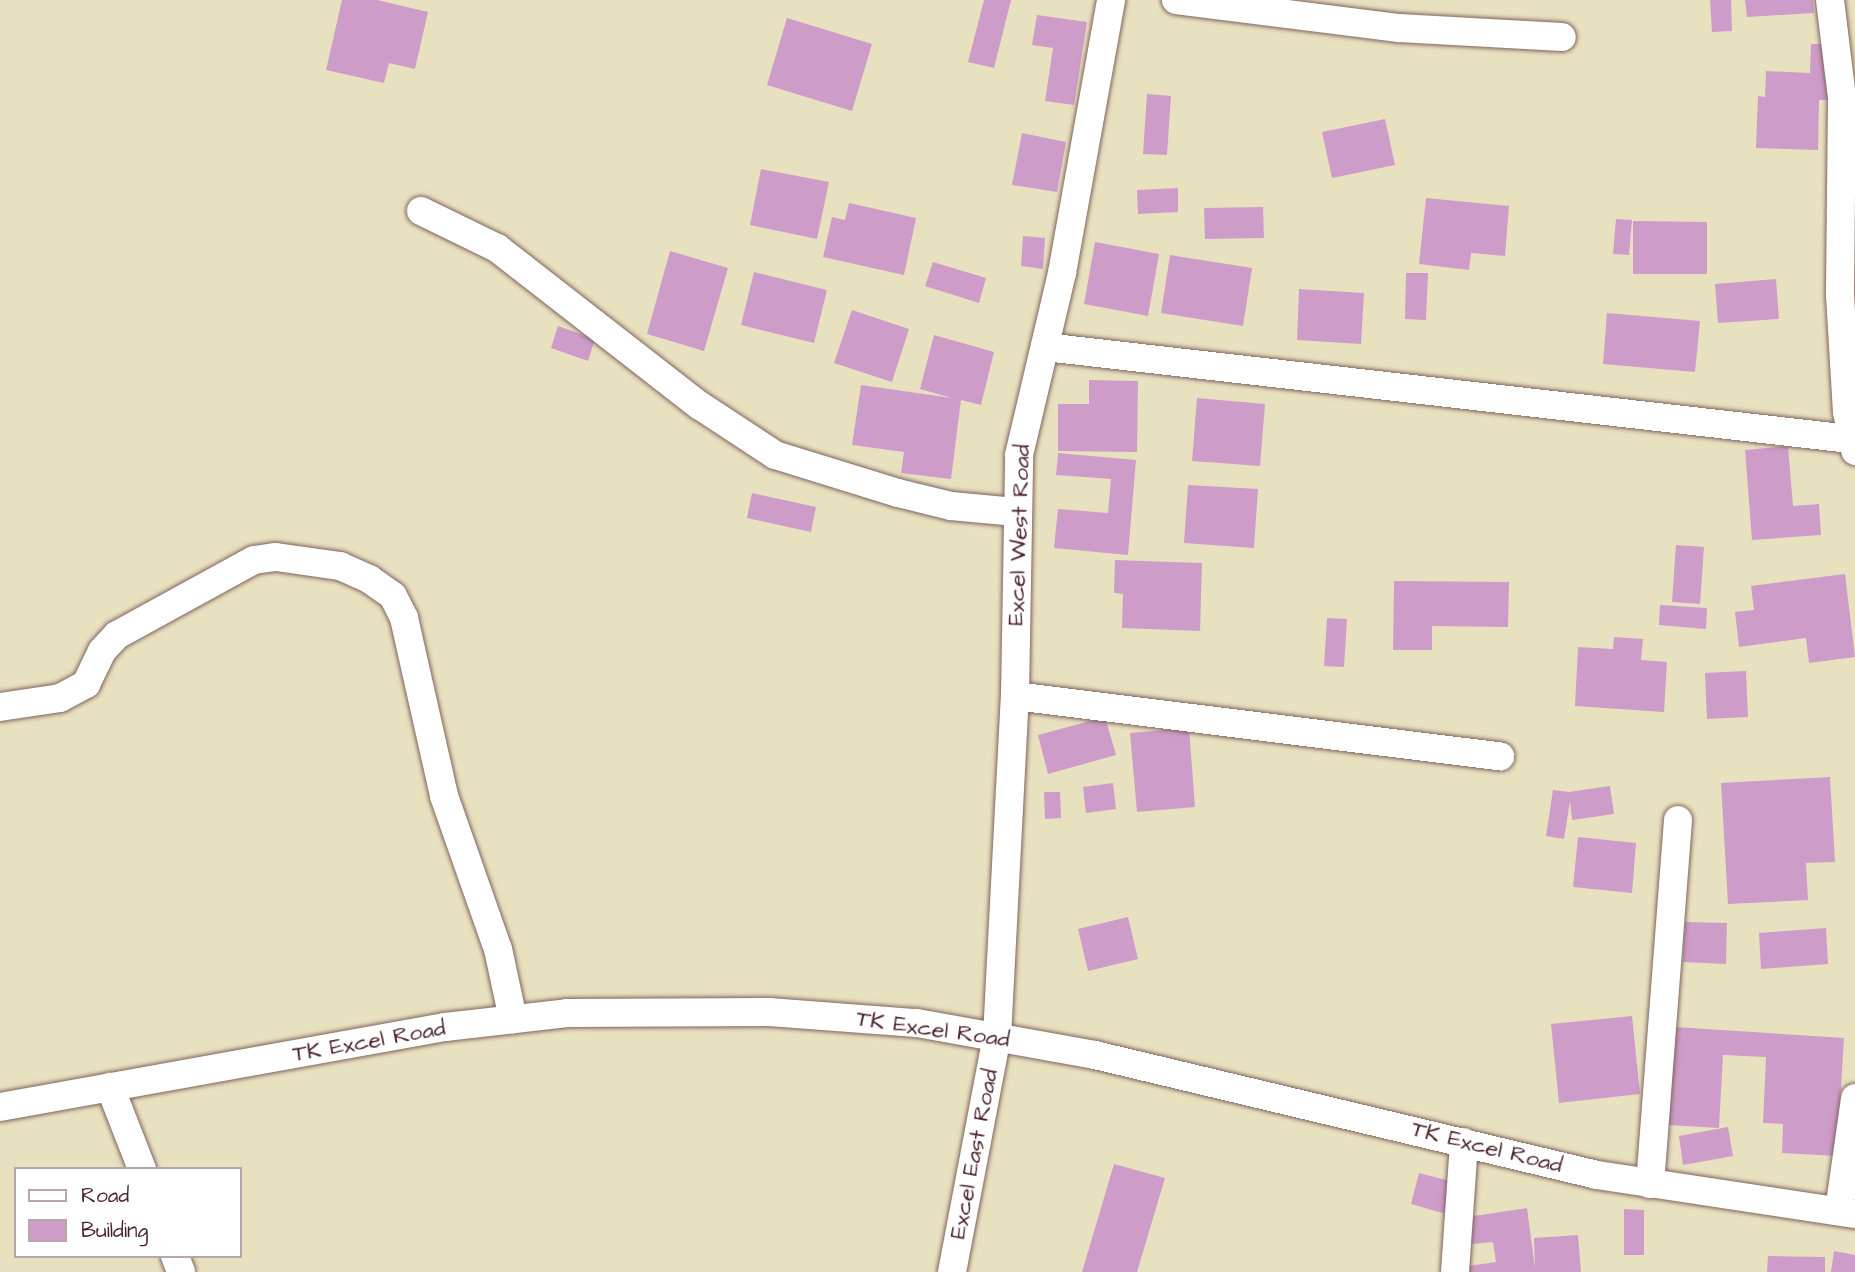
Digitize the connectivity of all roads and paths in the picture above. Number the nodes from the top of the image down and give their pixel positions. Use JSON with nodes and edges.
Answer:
{"nodes":[{"id":1,"x":1111,"y":0,"type":"edge"},
{"id":2,"x":1176,"y":0,"type":"edge"},
{"id":3,"x":1830,"y":0,"type":"edge"},
{"id":4,"x":1562,"y":37,"type":"dead end"},
{"id":5,"x":421,"y":211,"type":"dead end"},
{"id":6,"x":1045,"y":347,"type":"junction"},
{"id":7,"x":1852,"y":445,"type":"edge"},
{"id":8,"x":1016,"y":512,"type":"junction"},
{"id":9,"x":1015,"y":696,"type":"junction"},
{"id":10,"x":0,"y":707,"type":"edge"},
{"id":11,"x":1500,"y":756,"type":"dead end"},
{"id":12,"x":1678,"y":820,"type":"dead end"},
{"id":13,"x":513,"y":1019,"type":"junction"},
{"id":14,"x":997,"y":1037,"type":"junction"},
{"id":15,"x":110,"y":1087,"type":"junction"},
{"id":16,"x":1855,"y":1098,"type":"edge"},
{"id":17,"x":0,"y":1108,"type":"edge"},
{"id":18,"x":1464,"y":1142,"type":"junction"},
{"id":19,"x":141,"y":1167,"type":"edge"},
{"id":20,"x":1650,"y":1184,"type":"junction"},
{"id":21,"x":1847,"y":1213,"type":"edge"},
{"id":22,"x":952,"y":1272,"type":"edge"},
{"id":23,"x":1455,"y":1272,"type":"edge"}],
"edges":[{"from":1,"to":6,"type":"street","name":"Excel West Road"},
{"from":2,"to":4,"type":"street"},
{"from":3,"to":7,"type":"street"},
{"from":5,"to":8,"type":"street"},
{"from":6,"to":7,"type":"street"},
{"from":6,"to":8,"type":"street","name":"Excel West Road"},
{"from":8,"to":9,"type":"street","name":"Excel West Road"},
{"from":9,"to":11,"type":"street"},
{"from":9,"to":14,"type":"street","name":"Excel West Road"},
{"from":10,"to":13,"type":"street"},
{"from":12,"to":20,"type":"street"},
{"from":13,"to":14,"type":"street","name":"TK Excel Road"},
{"from":13,"to":15,"type":"street","name":"TK Excel Road"},
{"from":14,"to":18,"type":"street","name":"TK Excel Road"},
{"from":14,"to":22,"type":"street","name":"Excel East Road"},
{"from":15,"to":17,"type":"street","name":"TK Excel Road"},
{"from":15,"to":19,"type":"street"},
{"from":16,"to":21,"type":"street"},
{"from":18,"to":20,"type":"street","name":"TK Excel Road"},
{"from":18,"to":23,"type":"street"},
{"from":20,"to":21,"type":"street","name":"TK Excel Road"}]}
